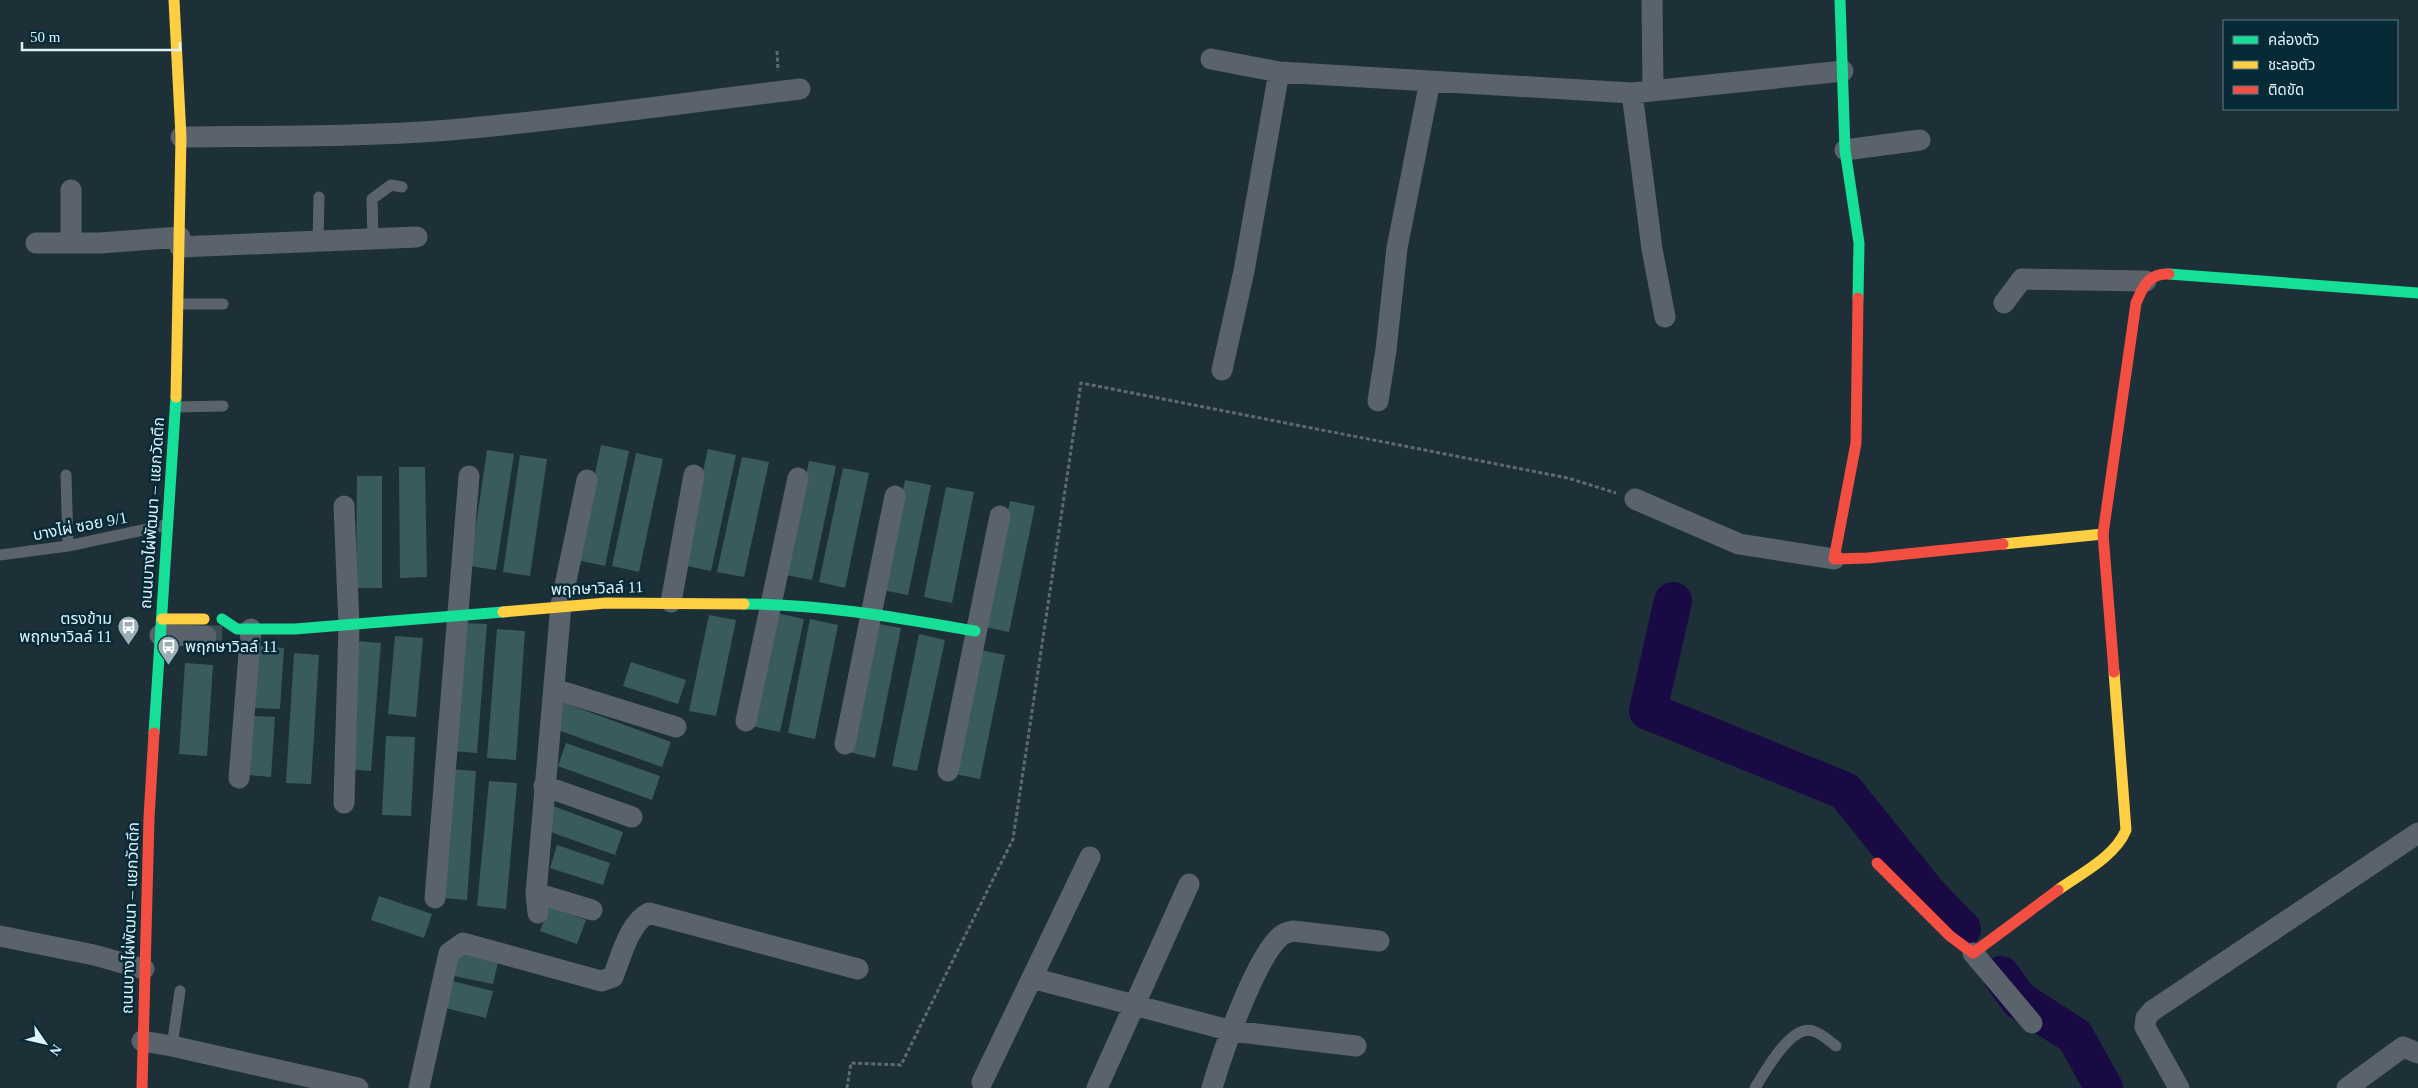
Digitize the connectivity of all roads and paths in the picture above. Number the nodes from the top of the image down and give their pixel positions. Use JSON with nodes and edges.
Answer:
{"nodes":[{"id":1,"x":174,"y":0,"type":"edge"},
{"id":2,"x":1652,"y":0,"type":"edge"},
{"id":3,"x":1840,"y":0,"type":"edge"},
{"id":4,"x":1211,"y":59,"type":"dead end"},
{"id":5,"x":1843,"y":71,"type":"junction"},
{"id":6,"x":1279,"y":72,"type":"junction"},
{"id":7,"x":1430,"y":80,"type":"junction"},
{"id":8,"x":800,"y":89,"type":"dead end"},
{"id":9,"x":1653,"y":90,"type":"junction"},
{"id":10,"x":1632,"y":93,"type":"junction"},
{"id":11,"x":181,"y":137,"type":"junction"},
{"id":12,"x":1920,"y":140,"type":"dead end"},
{"id":13,"x":1845,"y":150,"type":"junction"},
{"id":14,"x":402,"y":187,"type":"dead end"},
{"id":15,"x":71,"y":190,"type":"dead end"},
{"id":16,"x":319,"y":197,"type":"dead end"},
{"id":17,"x":417,"y":237,"type":"dead end"},
{"id":18,"x":373,"y":239,"type":"junction"},
{"id":19,"x":318,"y":241,"type":"junction"},
{"id":20,"x":180,"y":242,"type":"junction"},
{"id":21,"x":36,"y":243,"type":"dead end"},
{"id":22,"x":71,"y":243,"type":"junction"},
{"id":23,"x":2146,"y":281,"type":"junction"},
{"id":24,"x":2418,"y":293,"type":"edge"},
{"id":25,"x":2004,"y":303,"type":"dead end"},
{"id":26,"x":179,"y":304,"type":"junction"},
{"id":27,"x":223,"y":304,"type":"dead end"},
{"id":28,"x":1665,"y":317,"type":"dead end"},
{"id":29,"x":1222,"y":370,"type":"dead end"},
{"id":30,"x":1378,"y":401,"type":"dead end"},
{"id":31,"x":223,"y":406,"type":"dead end"},
{"id":32,"x":175,"y":407,"type":"junction"},
{"id":33,"x":66,"y":475,"type":"dead end"},
{"id":34,"x":694,"y":475,"type":"dead end"},
{"id":35,"x":469,"y":476,"type":"dead end"},
{"id":36,"x":798,"y":478,"type":"dead end"},
{"id":37,"x":587,"y":480,"type":"dead end"},
{"id":38,"x":895,"y":496,"type":"dead end"},
{"id":39,"x":1635,"y":499,"type":"joint"},
{"id":40,"x":344,"y":506,"type":"dead end"},
{"id":41,"x":1000,"y":516,"type":"dead end"},
{"id":42,"x":166,"y":525,"type":"junction"},
{"id":43,"x":2103,"y":534,"type":"junction"},
{"id":44,"x":68,"y":546,"type":"junction"},
{"id":45,"x":0,"y":555,"type":"edge"},
{"id":46,"x":1834,"y":558,"type":"junction"},
{"id":47,"x":671,"y":602,"type":"junction"},
{"id":48,"x":769,"y":604,"type":"junction"},
{"id":49,"x":561,"y":605,"type":"junction"},
{"id":50,"x":457,"y":614,"type":"junction"},
{"id":51,"x":873,"y":614,"type":"junction"},
{"id":52,"x":349,"y":626,"type":"junction"},
{"id":53,"x":161,"y":627,"type":"junction"},
{"id":54,"x":224,"y":628,"type":"junction"},
{"id":55,"x":975,"y":631,"type":"junction"},
{"id":56,"x":554,"y":689,"type":"junction"},
{"id":57,"x":746,"y":721,"type":"dead end"},
{"id":58,"x":676,"y":727,"type":"dead end"},
{"id":59,"x":845,"y":744,"type":"dead end"},
{"id":60,"x":948,"y":771,"type":"dead end"},
{"id":61,"x":240,"y":778,"type":"dead end"},
{"id":62,"x":544,"y":786,"type":"junction"},
{"id":63,"x":344,"y":803,"type":"dead end"},
{"id":64,"x":632,"y":817,"type":"dead end"},
{"id":65,"x":2418,"y":833,"type":"edge"},
{"id":66,"x":1090,"y":858,"type":"dead end"},
{"id":67,"x":1877,"y":863,"type":"dead end"},
{"id":68,"x":1189,"y":884,"type":"dead end"},
{"id":69,"x":434,"y":898,"type":"dead end"},
{"id":70,"x":592,"y":910,"type":"dead end"},
{"id":71,"x":0,"y":936,"type":"edge"},
{"id":72,"x":1378,"y":941,"type":"dead end"},
{"id":73,"x":1975,"y":951,"type":"junction"},
{"id":74,"x":144,"y":969,"type":"junction"},
{"id":75,"x":858,"y":969,"type":"dead end"},
{"id":76,"x":1032,"y":978,"type":"junction"},
{"id":77,"x":180,"y":991,"type":"dead end"},
{"id":78,"x":1133,"y":1005,"type":"junction"},
{"id":79,"x":2032,"y":1023,"type":"dead end"},
{"id":80,"x":1232,"y":1031,"type":"junction"},
{"id":81,"x":142,"y":1041,"type":"junction"},
{"id":82,"x":172,"y":1046,"type":"junction"},
{"id":83,"x":1356,"y":1046,"type":"dead end"},
{"id":84,"x":1836,"y":1046,"type":"dead end"},
{"id":85,"x":2418,"y":1052,"type":"edge"},
{"id":86,"x":982,"y":1082,"type":"dead end"},
{"id":87,"x":142,"y":1088,"type":"edge"},
{"id":88,"x":358,"y":1088,"type":"edge"},
{"id":89,"x":419,"y":1088,"type":"edge"},
{"id":90,"x":847,"y":1088,"type":"edge"},
{"id":91,"x":1097,"y":1088,"type":"edge"},
{"id":92,"x":1212,"y":1088,"type":"edge"},
{"id":93,"x":1756,"y":1088,"type":"edge"},
{"id":94,"x":2179,"y":1088,"type":"edge"},
{"id":95,"x":2347,"y":1088,"type":"edge"}],
"edges":[{"from":1,"to":11,"type":"street","name":"ถนนบางไผ่พัฒนา – แยกวัดตึก"},
{"from":2,"to":9,"type":"street"},
{"from":3,"to":5,"type":"street"},
{"from":4,"to":6,"type":"street"},
{"from":5,"to":9,"type":"street"},
{"from":5,"to":13,"type":"street"},
{"from":6,"to":7,"type":"street"},
{"from":6,"to":29,"type":"street"},
{"from":7,"to":10,"type":"street"},
{"from":7,"to":30,"type":"street"},
{"from":8,"to":11,"type":"street"},
{"from":9,"to":10,"type":"street"},
{"from":10,"to":28,"type":"street"},
{"from":11,"to":20,"type":"street","name":"ถนนบางไผ่พัฒนา – แยกวัดตึก"},
{"from":12,"to":13,"type":"street"},
{"from":13,"to":46,"type":"street"},
{"from":14,"to":18,"type":"lane"},
{"from":15,"to":22,"type":"street"},
{"from":16,"to":19,"type":"lane"},
{"from":17,"to":18,"type":"street"},
{"from":18,"to":19,"type":"street"},
{"from":19,"to":20,"type":"street"},
{"from":20,"to":22,"type":"street"},
{"from":20,"to":26,"type":"street","name":"ถนนบางไผ่พัฒนา – แยกวัดตึก"},
{"from":21,"to":22,"type":"street"},
{"from":23,"to":24,"type":"street"},
{"from":23,"to":25,"type":"street"},
{"from":23,"to":43,"type":"street"},
{"from":26,"to":27,"type":"lane"},
{"from":26,"to":32,"type":"street","name":"ถนนบางไผ่พัฒนา – แยกวัดตึก"},
{"from":31,"to":32,"type":"lane"},
{"from":32,"to":42,"type":"street","name":"ถนนบางไผ่พัฒนา – แยกวัดตึก"},
{"from":33,"to":44,"type":"lane"},
{"from":34,"to":47,"type":"street"},
{"from":35,"to":50,"type":"street"},
{"from":36,"to":48,"type":"street"},
{"from":37,"to":49,"type":"street"},
{"from":38,"to":51,"type":"street"},
{"from":39,"to":46,"type":"street"},
{"from":39,"to":90,"type":"path"},
{"from":40,"to":52,"type":"street"},
{"from":41,"to":55,"type":"street"},
{"from":42,"to":44,"type":"lane","name":"บางไผ่ ซอย 9/1"},
{"from":42,"to":53,"type":"street","name":"ถนนบางไผ่พัฒนา – แยกวัดตึก"},
{"from":43,"to":46,"type":"street"},
{"from":43,"to":73,"type":"street"},
{"from":44,"to":45,"type":"lane","name":"บางไผ่ ซอย 9/1"},
{"from":47,"to":48,"type":"street","name":"พฤกษาวิลล์ 11"},
{"from":47,"to":49,"type":"street","name":"พฤกษาวิลล์ 11"},
{"from":48,"to":51,"type":"street","name":"พฤกษาวิลล์ 11"},
{"from":48,"to":57,"type":"street"},
{"from":49,"to":50,"type":"street","name":"พฤกษาวิลล์ 11"},
{"from":49,"to":56,"type":"street"},
{"from":50,"to":52,"type":"street","name":"พฤกษาวิลล์ 11"},
{"from":50,"to":69,"type":"street"},
{"from":51,"to":55,"type":"street","name":"พฤกษาวิลล์ 11"},
{"from":51,"to":59,"type":"street"},
{"from":52,"to":54,"type":"street","name":"พฤกษาวิลล์ 11"},
{"from":52,"to":63,"type":"street"},
{"from":53,"to":54,"type":"street"},
{"from":53,"to":74,"type":"street","name":"ถนนบางไผ่พัฒนา – แยกวัดตึก"},
{"from":54,"to":61,"type":"street"},
{"from":55,"to":60,"type":"street"},
{"from":56,"to":58,"type":"street"},
{"from":56,"to":62,"type":"street"},
{"from":62,"to":64,"type":"street"},
{"from":62,"to":70,"type":"street"},
{"from":65,"to":94,"type":"street"},
{"from":66,"to":76,"type":"street"},
{"from":67,"to":73,"type":"street"},
{"from":68,"to":78,"type":"street"},
{"from":71,"to":74,"type":"street"},
{"from":72,"to":80,"type":"street"},
{"from":73,"to":79,"type":"street"},
{"from":74,"to":81,"type":"street","name":"ถนนบางไผ่พัฒนา – แยกวัดตึก"},
{"from":75,"to":89,"type":"street"},
{"from":76,"to":78,"type":"street"},
{"from":76,"to":86,"type":"street"},
{"from":77,"to":82,"type":"lane"},
{"from":78,"to":80,"type":"street"},
{"from":78,"to":91,"type":"street"},
{"from":80,"to":83,"type":"street"},
{"from":80,"to":92,"type":"street"},
{"from":81,"to":82,"type":"street"},
{"from":81,"to":87,"type":"street","name":"ถนนบางไผ่พัฒนา – แยกวัดตึก"},
{"from":82,"to":88,"type":"street"},
{"from":84,"to":93,"type":"lane"},
{"from":85,"to":95,"type":"street"}]}
